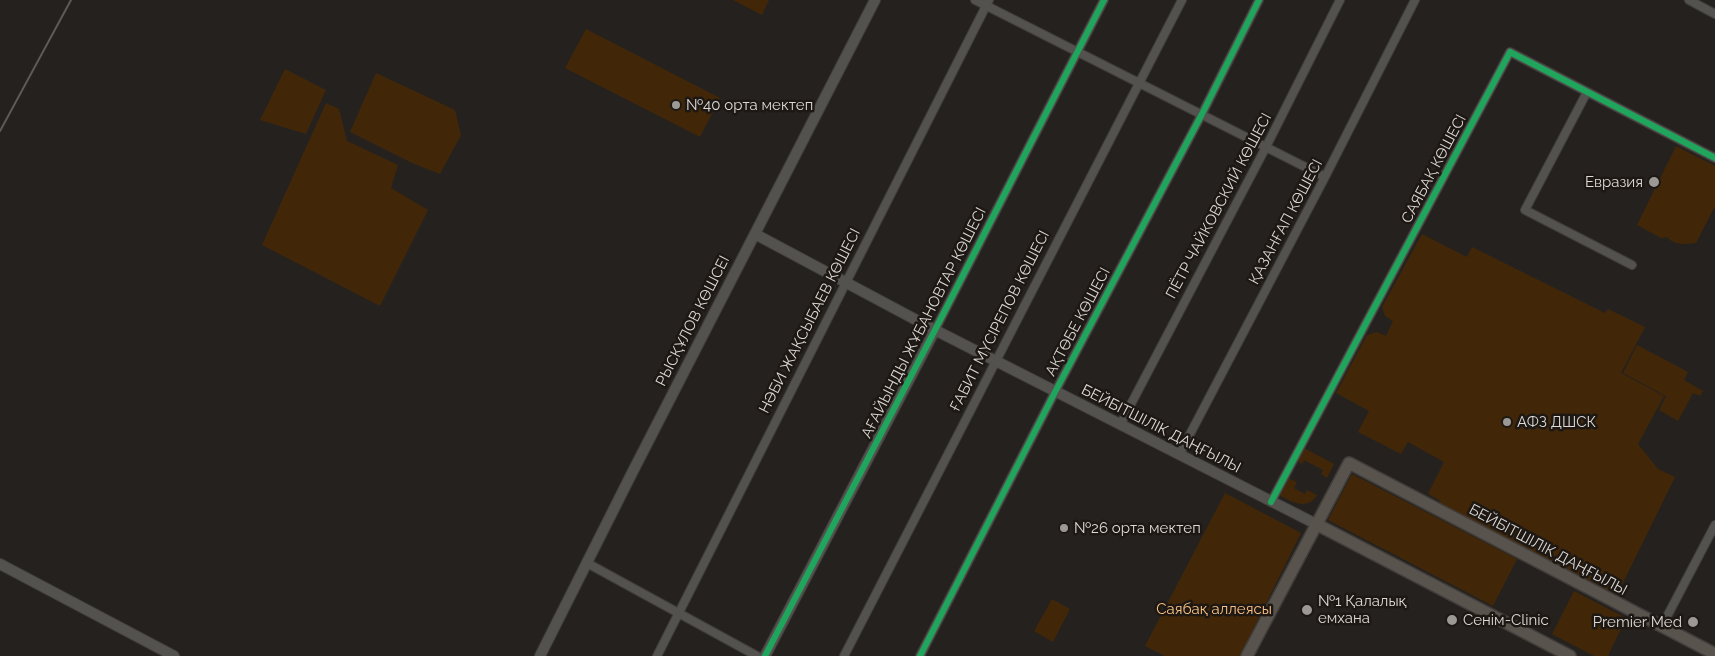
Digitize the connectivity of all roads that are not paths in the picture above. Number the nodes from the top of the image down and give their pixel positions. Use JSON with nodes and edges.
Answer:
{"nodes":[{"id":1,"x":875,"y":0,"type":"edge"},
{"id":2,"x":975,"y":0,"type":"edge"},
{"id":3,"x":1104,"y":0,"type":"edge"},
{"id":4,"x":1182,"y":0,"type":"edge"},
{"id":5,"x":1259,"y":0,"type":"edge"},
{"id":6,"x":1340,"y":0,"type":"edge"},
{"id":7,"x":1415,"y":0,"type":"edge"},
{"id":8,"x":1689,"y":0,"type":"edge"},
{"id":9,"x":988,"y":3,"type":"edge"},
{"id":10,"x":1715,"y":14,"type":"edge"},
{"id":11,"x":1077,"y":51,"type":"junction"},
{"id":12,"x":1140,"y":83,"type":"junction"},
{"id":13,"x":1587,"y":92,"type":"junction"},
{"id":14,"x":1202,"y":114,"type":"junction"},
{"id":15,"x":1266,"y":147,"type":"junction"},
{"id":16,"x":1715,"y":158,"type":"edge"},
{"id":17,"x":1325,"y":177,"type":"junction"},
{"id":18,"x":755,"y":234,"type":"junction"},
{"id":19,"x":1632,"y":265,"type":"dead end"},
{"id":20,"x":845,"y":282,"type":"junction"},
{"id":21,"x":935,"y":330,"type":"junction"},
{"id":22,"x":995,"y":360,"type":"junction"},
{"id":23,"x":1056,"y":392,"type":"junction"},
{"id":24,"x":1120,"y":425,"type":"junction"},
{"id":25,"x":1179,"y":455,"type":"junction"},
{"id":26,"x":1272,"y":502,"type":"junction"},
{"id":27,"x":1316,"y":524,"type":"junction"},
{"id":28,"x":1715,"y":526,"type":"edge"},
{"id":29,"x":587,"y":563,"type":"junction"},
{"id":30,"x":0,"y":564,"type":"edge"},
{"id":31,"x":679,"y":613,"type":"junction"},
{"id":32,"x":1662,"y":626,"type":"junction"},
{"id":33,"x":156,"y":652,"type":"edge"},
{"id":34,"x":1715,"y":654,"type":"edge"},
{"id":35,"x":174,"y":656,"type":"edge"},
{"id":36,"x":540,"y":656,"type":"edge"},
{"id":37,"x":657,"y":656,"type":"edge"},
{"id":38,"x":757,"y":656,"type":"edge"},
{"id":39,"x":765,"y":656,"type":"edge"},
{"id":40,"x":844,"y":656,"type":"edge"},
{"id":41,"x":920,"y":656,"type":"edge"},
{"id":42,"x":1247,"y":656,"type":"edge"},
{"id":43,"x":1570,"y":656,"type":"edge"}],
"edges":[{"from":1,"to":18,"type":"street","name":"РЫСҚҰЛОВ КӨШСЕІ"},
{"from":2,"to":9,"type":"street"},
{"from":3,"to":11,"type":"street","name":"АҒАЙЫНДЫ ЖҰБАНОВТАР КӨШЕСІ"},
{"from":4,"to":12,"type":"street","name":"ҒАБИТ МҮСІРЕПОВ КӨШЕСІ"},
{"from":5,"to":14,"type":"street","name":"АҚТӨБЕ КӨШЕСІ"},
{"from":6,"to":15,"type":"street","name":"ПЁТР ЧАЙКОВСКИЙ КӨШЕСІ"},
{"from":7,"to":17,"type":"street","name":"ҚАЗАНҒАП КӨШЕСІ"},
{"from":8,"to":10,"type":"street"},
{"from":9,"to":11,"type":"street"},
{"from":9,"to":20,"type":"street","name":"НӘБИ ЖАҚСЫБАЕВ КӨШЕСІ"},
{"from":11,"to":12,"type":"street"},
{"from":11,"to":21,"type":"street","name":"АҒАЙЫНДЫ ЖҰБАНОВТАР КӨШЕСІ"},
{"from":12,"to":14,"type":"street"},
{"from":12,"to":22,"type":"street","name":"ҒАБИТ МҮСІРЕПОВ КӨШЕСІ"},
{"from":13,"to":16,"type":"street","name":"САЯБАҚ КӨШЕСІ"},
{"from":13,"to":19,"type":"street"},
{"from":13,"to":26,"type":"street","name":"САЯБАҚ КӨШЕСІ"},
{"from":14,"to":15,"type":"street"},
{"from":14,"to":23,"type":"street","name":"АҚТӨБЕ КӨШЕСІ"},
{"from":15,"to":17,"type":"street"},
{"from":15,"to":24,"type":"street","name":"ПЁТР ЧАЙКОВСКИЙ КӨШЕСІ"},
{"from":17,"to":25,"type":"street","name":"ҚАЗАНҒАП КӨШЕСІ"},
{"from":18,"to":20,"type":"street","name":"БЕЙБІТШІЛІК ДАҢҒЫЛЫ"},
{"from":18,"to":29,"type":"street","name":"РЫСҚҰЛОВ КӨШСЕІ"},
{"from":20,"to":21,"type":"street","name":"БЕЙБІТШІЛІК ДАҢҒЫЛЫ"},
{"from":20,"to":31,"type":"street","name":"НӘБИ ЖАҚСЫБАЕВ КӨШЕСІ"},
{"from":21,"to":22,"type":"street","name":"БЕЙБІТШІЛІК ДАҢҒЫЛЫ"},
{"from":21,"to":39,"type":"street","name":"АҒАЙЫНДЫ ЖҰБАНОВТАР КӨШЕСІ"},
{"from":22,"to":23,"type":"street","name":"БЕЙБІТШІЛІК ДАҢҒЫЛЫ"},
{"from":22,"to":40,"type":"street","name":"ҒАБИТ МҮСІРЕПОВ КӨШЕСІ"},
{"from":23,"to":24,"type":"street","name":"БЕЙБІТШІЛІК ДАҢҒЫЛЫ"},
{"from":23,"to":41,"type":"street","name":"АҚТӨБЕ КӨШЕСІ"},
{"from":24,"to":25,"type":"street","name":"БЕЙБІТШІЛІК ДАҢҒЫЛЫ"},
{"from":25,"to":26,"type":"street","name":"БЕЙБІТШІЛІК ДАҢҒЫЛЫ"},
{"from":26,"to":27,"type":"street","name":"БЕЙБІТШІЛІК ДАҢҒЫЛЫ"},
{"from":27,"to":32,"type":"main road","name":"БЕЙБІТШІЛІК ДАҢҒЫЛЫ"},
{"from":27,"to":42,"type":"main road"},
{"from":27,"to":43,"type":"main road","name":"БЕЙБІТШІЛІК ДАҢҒЫЛЫ"},
{"from":28,"to":32,"type":"street"},
{"from":29,"to":31,"type":"street"},
{"from":29,"to":36,"type":"street","name":"РЫСҚҰЛОВ КӨШСЕІ"},
{"from":30,"to":33,"type":"street"},
{"from":31,"to":37,"type":"street","name":"НӘБИ ЖАҚСЫБАЕВ КӨШЕСІ"},
{"from":31,"to":38,"type":"street"},
{"from":32,"to":34,"type":"main road","name":"БЕЙБІТШІЛІК ДАҢҒЫЛЫ"},
{"from":33,"to":35,"type":"street"}]}
